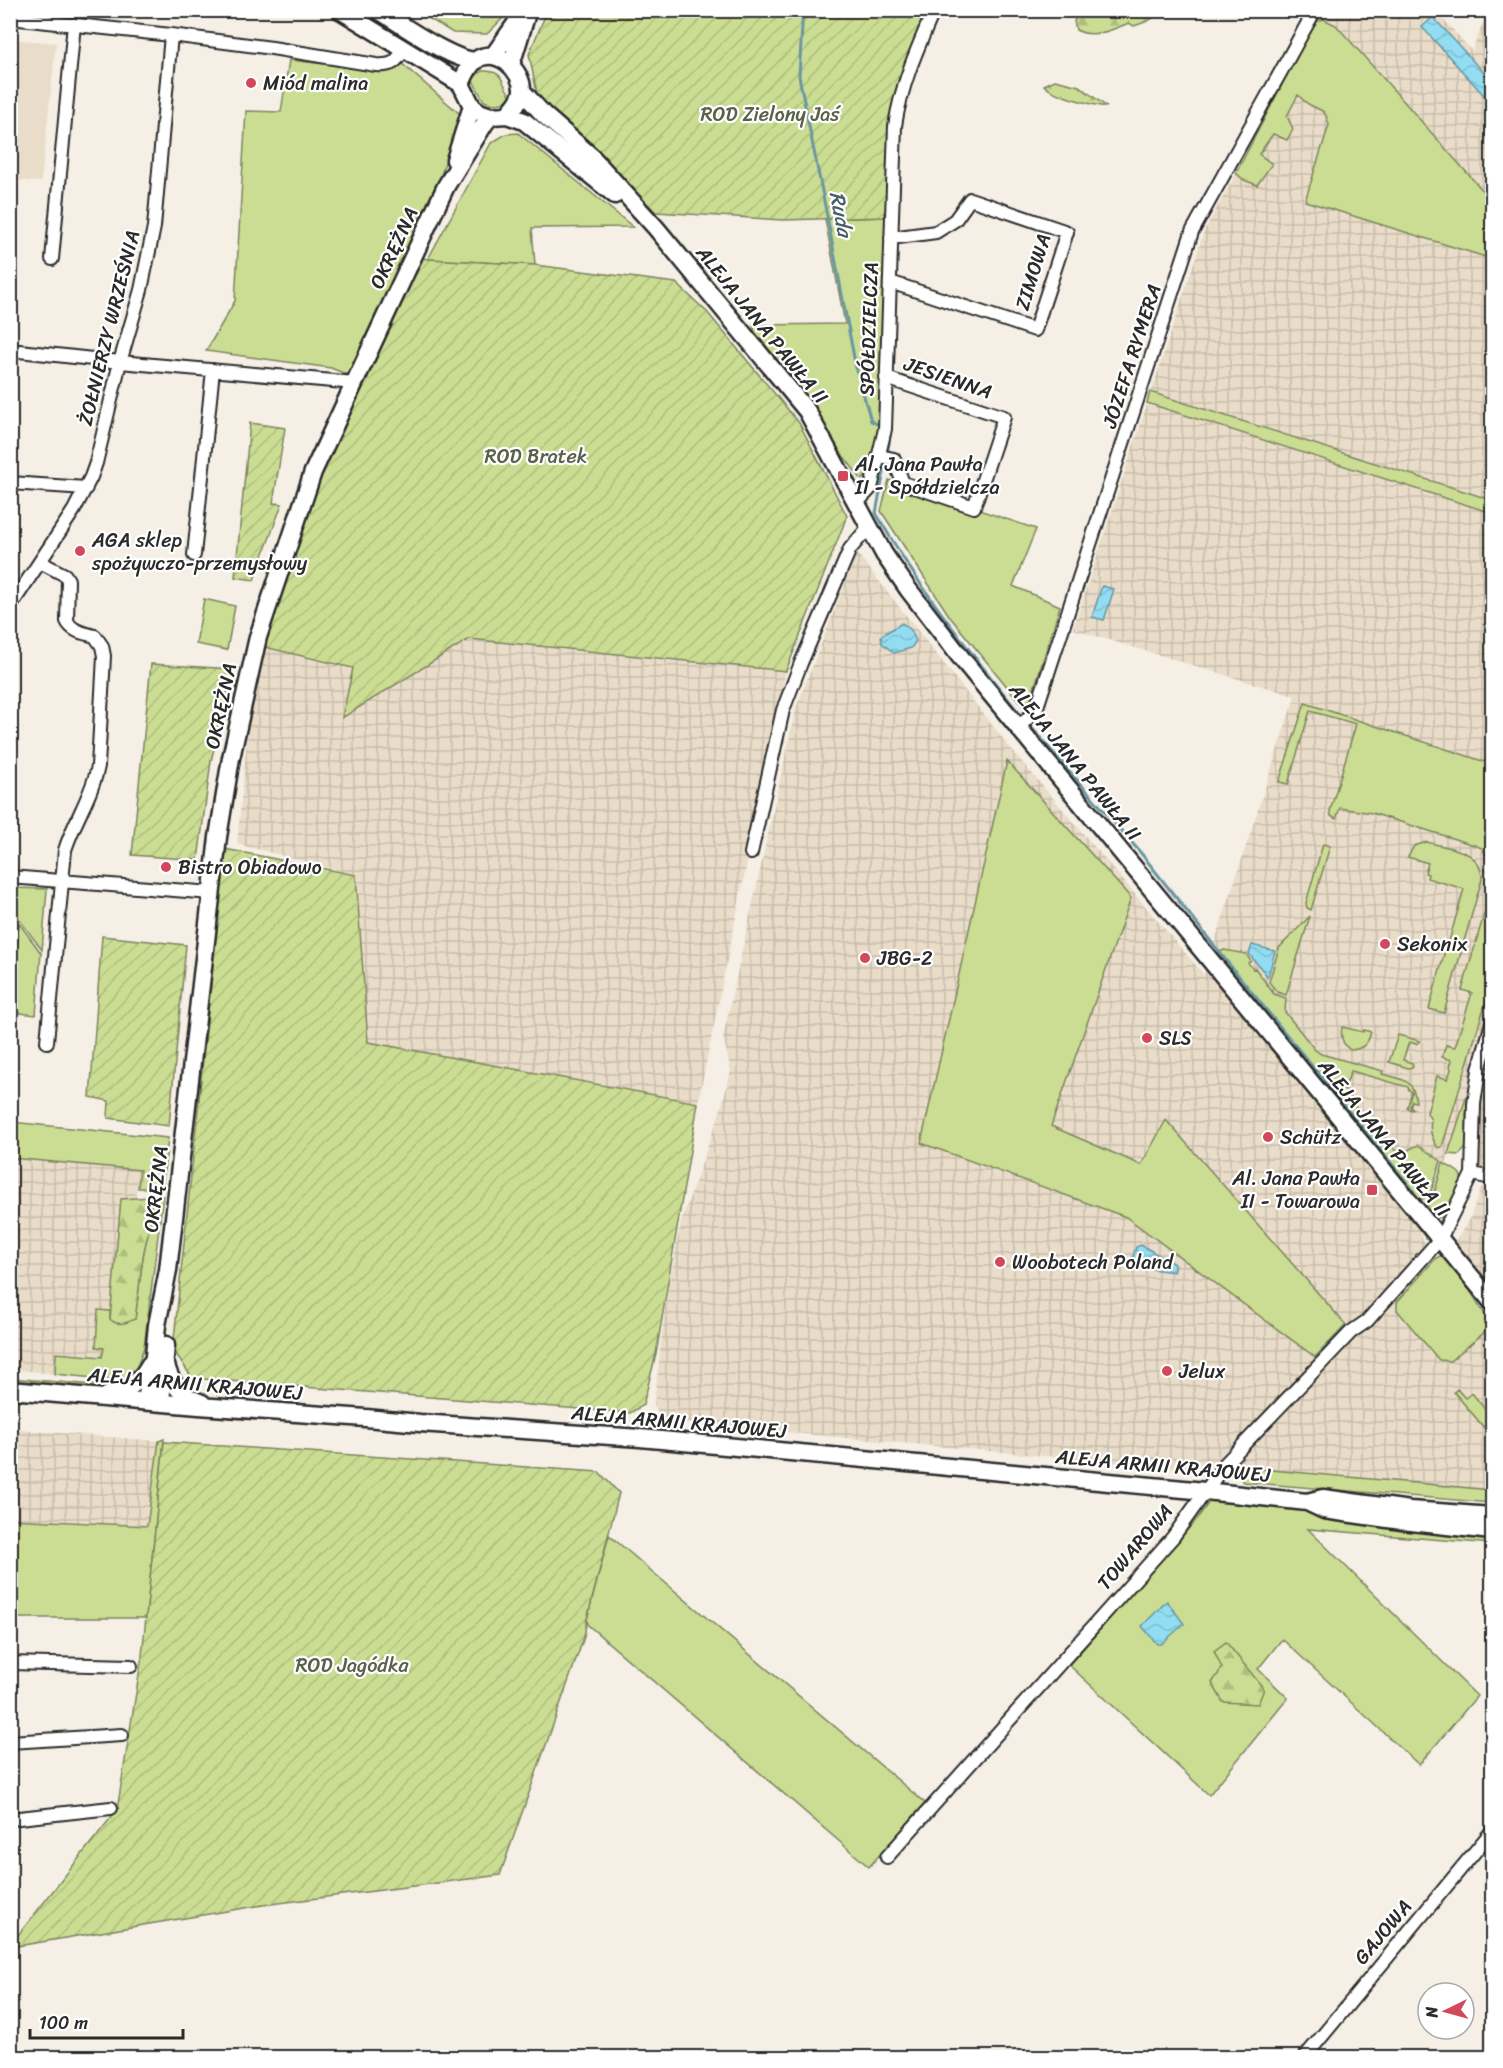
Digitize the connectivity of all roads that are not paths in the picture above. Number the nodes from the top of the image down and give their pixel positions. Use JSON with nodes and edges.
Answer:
{"nodes":[{"id":1,"x":340,"y":10,"type":"edge"},
{"id":2,"x":378,"y":10,"type":"edge"},
{"id":3,"x":527,"y":10,"type":"edge"},
{"id":4,"x":934,"y":10,"type":"edge"},
{"id":5,"x":1315,"y":10,"type":"edge"},
{"id":6,"x":10,"y":18,"type":"edge"},
{"id":7,"x":74,"y":24,"type":"junction"},
{"id":8,"x":171,"y":35,"type":"junction"},
{"id":9,"x":404,"y":49,"type":"junction"},
{"id":10,"x":493,"y":56,"type":"junction"},
{"id":11,"x":476,"y":61,"type":"junction"},
{"id":12,"x":511,"y":65,"type":"junction"},
{"id":13,"x":461,"y":84,"type":"junction"},
{"id":14,"x":522,"y":91,"type":"junction"},
{"id":15,"x":472,"y":106,"type":"junction"},
{"id":16,"x":499,"y":116,"type":"junction"},
{"id":17,"x":446,"y":186,"type":"junction"},
{"id":18,"x":656,"y":228,"type":"junction"},
{"id":19,"x":891,"y":238,"type":"junction"},
{"id":20,"x":52,"y":259,"type":"dead end"},
{"id":21,"x":890,"y":282,"type":"junction"},
{"id":22,"x":10,"y":350,"type":"edge"},
{"id":23,"x":120,"y":362,"type":"junction"},
{"id":24,"x":213,"y":370,"type":"junction"},
{"id":25,"x":886,"y":378,"type":"junction"},
{"id":26,"x":355,"y":383,"type":"junction"},
{"id":27,"x":880,"y":456,"type":"junction"},
{"id":28,"x":10,"y":483,"type":"edge"},
{"id":29,"x":86,"y":488,"type":"junction"},
{"id":30,"x":856,"y":504,"type":"junction"},
{"id":31,"x":868,"y":528,"type":"junction"},
{"id":32,"x":194,"y":555,"type":"dead end"},
{"id":33,"x":40,"y":562,"type":"junction"},
{"id":34,"x":10,"y":607,"type":"edge"},
{"id":35,"x":1019,"y":727,"type":"junction"},
{"id":36,"x":751,"y":853,"type":"dead end"},
{"id":37,"x":10,"y":877,"type":"edge"},
{"id":38,"x":63,"y":880,"type":"junction"},
{"id":39,"x":212,"y":893,"type":"junction"},
{"id":40,"x":1492,"y":1023,"type":"edge"},
{"id":41,"x":47,"y":1042,"type":"dead end"},
{"id":42,"x":1472,"y":1174,"type":"junction"},
{"id":43,"x":1492,"y":1178,"type":"edge"},
{"id":44,"x":1440,"y":1239,"type":"junction"},
{"id":45,"x":1492,"y":1302,"type":"edge"},
{"id":46,"x":160,"y":1359,"type":"junction"},
{"id":47,"x":10,"y":1390,"type":"edge"},
{"id":48,"x":48,"y":1392,"type":"junction"},
{"id":49,"x":98,"y":1397,"type":"junction"},
{"id":50,"x":10,"y":1402,"type":"edge"},
{"id":51,"x":154,"y":1402,"type":"junction"},
{"id":52,"x":220,"y":1408,"type":"junction"},
{"id":53,"x":1205,"y":1491,"type":"junction"},
{"id":54,"x":1307,"y":1502,"type":"junction"},
{"id":55,"x":1492,"y":1516,"type":"edge"},
{"id":56,"x":1492,"y":1531,"type":"edge"},
{"id":57,"x":10,"y":1663,"type":"edge"},
{"id":58,"x":131,"y":1666,"type":"dead end"},
{"id":59,"x":122,"y":1735,"type":"dead end"},
{"id":60,"x":10,"y":1742,"type":"edge"},
{"id":61,"x":111,"y":1808,"type":"dead end"},
{"id":62,"x":10,"y":1819,"type":"edge"},
{"id":63,"x":1492,"y":1831,"type":"edge"},
{"id":64,"x":887,"y":1857,"type":"dead end"},
{"id":65,"x":1304,"y":2058,"type":"edge"}],
"edges":[{"from":1,"to":9,"type":"street"},
{"from":2,"to":11,"type":"street"},
{"from":3,"to":10,"type":"street"},
{"from":3,"to":12,"type":"street"},
{"from":4,"to":19,"type":"street","name":"SPÓŁDZIELCZA"},
{"from":5,"to":35,"type":"street","name":"JÓZEFA RYMERA"},
{"from":6,"to":7,"type":"street"},
{"from":7,"to":8,"type":"street"},
{"from":7,"to":20,"type":"street"},
{"from":8,"to":9,"type":"street"},
{"from":8,"to":23,"type":"street","name":"ŻOŁNIERZY WRZEŚNIA"},
{"from":9,"to":13,"type":"street"},
{"from":10,"to":11,"type":"street"},
{"from":10,"to":12,"type":"street"},
{"from":11,"to":13,"type":"street"},
{"from":12,"to":14,"type":"street"},
{"from":13,"to":15,"type":"street"},
{"from":14,"to":16,"type":"street"},
{"from":14,"to":18,"type":"street","name":"ALEJA JANA PAWŁA II"},
{"from":15,"to":16,"type":"street"},
{"from":15,"to":17,"type":"street","name":"OKRĘŻNA"},
{"from":16,"to":17,"type":"street","name":"OKRĘŻNA"},
{"from":16,"to":18,"type":"street","name":"ALEJA JANA PAWŁA II"},
{"from":17,"to":26,"type":"street","name":"OKRĘŻNA"},
{"from":18,"to":30,"type":"street","name":"ALEJA JANA PAWŁA II"},
{"from":19,"to":21,"type":"street","name":"SPÓŁDZIELCZA"},
{"from":19,"to":21,"type":"street","name":"ZIMOWA"},
{"from":21,"to":25,"type":"street","name":"SPÓŁDZIELCZA"},
{"from":22,"to":23,"type":"street"},
{"from":23,"to":24,"type":"street"},
{"from":23,"to":29,"type":"street","name":"ŻOŁNIERZY WRZEŚNIA"},
{"from":24,"to":26,"type":"street"},
{"from":24,"to":32,"type":"street"},
{"from":25,"to":27,"type":"street","name":"SPÓŁDZIELCZA"},
{"from":25,"to":27,"type":"street","name":"JESIENNA"},
{"from":26,"to":39,"type":"street","name":"OKRĘŻNA"},
{"from":27,"to":30,"type":"street","name":"SPÓŁDZIELCZA"},
{"from":28,"to":29,"type":"street"},
{"from":29,"to":33,"type":"street","name":"ŻOŁNIERZY WRZEŚNIA"},
{"from":30,"to":31,"type":"street","name":"ALEJA JANA PAWŁA II"},
{"from":31,"to":35,"type":"street","name":"ALEJA JANA PAWŁA II"},
{"from":31,"to":36,"type":"street"},
{"from":33,"to":34,"type":"street","name":"ŻOŁNIERZY WRZEŚNIA"},
{"from":33,"to":38,"type":"street"},
{"from":35,"to":44,"type":"street","name":"ALEJA JANA PAWŁA II"},
{"from":37,"to":38,"type":"street"},
{"from":38,"to":39,"type":"street"},
{"from":38,"to":41,"type":"street"},
{"from":39,"to":46,"type":"street","name":"OKRĘŻNA"},
{"from":40,"to":42,"type":"street"},
{"from":42,"to":43,"type":"street"},
{"from":42,"to":44,"type":"street","name":"TOWAROWA"},
{"from":44,"to":45,"type":"street","name":"ALEJA JANA PAWŁA II"},
{"from":44,"to":53,"type":"street","name":"TOWAROWA"},
{"from":46,"to":49,"type":"street"},
{"from":46,"to":51,"type":"street","name":"OKRĘŻNA"},
{"from":46,"to":52,"type":"street"},
{"from":47,"to":48,"type":"street","name":"ALEJA ARMII KRAJOWEJ"},
{"from":48,"to":49,"type":"street","name":"ALEJA ARMII KRAJOWEJ"},
{"from":48,"to":50,"type":"street","name":"ALEJA ARMII KRAJOWEJ"},
{"from":49,"to":51,"type":"street","name":"ALEJA ARMII KRAJOWEJ"},
{"from":51,"to":52,"type":"street","name":"ALEJA ARMII KRAJOWEJ"},
{"from":52,"to":53,"type":"street","name":"ALEJA ARMII KRAJOWEJ"},
{"from":53,"to":54,"type":"street","name":"ALEJA ARMII KRAJOWEJ"},
{"from":53,"to":64,"type":"street","name":"TOWAROWA"},
{"from":54,"to":55,"type":"street","name":"ALEJA ARMII KRAJOWEJ"},
{"from":54,"to":56,"type":"street","name":"ALEJA ARMII KRAJOWEJ"},
{"from":57,"to":58,"type":"street"},
{"from":59,"to":60,"type":"street"},
{"from":61,"to":62,"type":"street"},
{"from":63,"to":65,"type":"street","name":"GAJOWA"}]}
